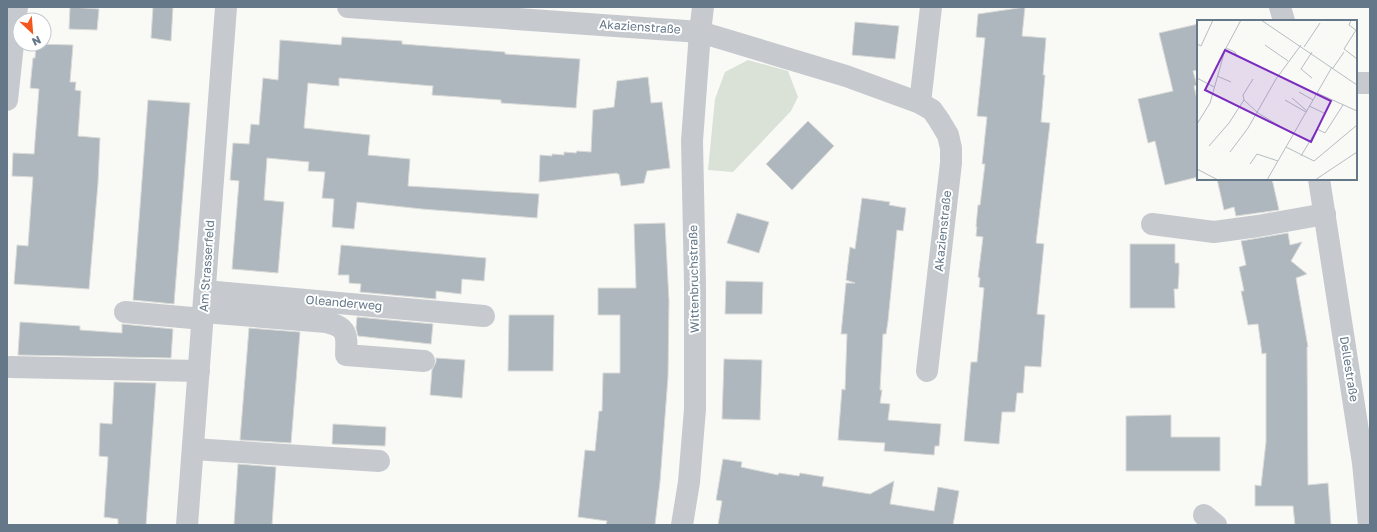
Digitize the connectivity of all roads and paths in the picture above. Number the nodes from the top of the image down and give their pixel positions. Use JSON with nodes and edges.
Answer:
{"nodes":[{"id":1,"x":17,"y":7,"type":"edge"},
{"id":2,"x":226,"y":7,"type":"edge"},
{"id":3,"x":348,"y":7,"type":"edge"},
{"id":4,"x":703,"y":7,"type":"edge"},
{"id":5,"x":931,"y":7,"type":"edge"},
{"id":6,"x":1280,"y":7,"type":"edge"},
{"id":7,"x":1284,"y":20,"type":"edge"},
{"id":8,"x":700,"y":32,"type":"junction"},
{"id":9,"x":1357,"y":83,"type":"edge"},
{"id":10,"x":1370,"y":83,"type":"edge"},
{"id":11,"x":7,"y":100,"type":"edge"},
{"id":12,"x":920,"y":103,"type":"junction"},
{"id":13,"x":1319,"y":180,"type":"edge"},
{"id":14,"x":1325,"y":214,"type":"junction"},
{"id":15,"x":1152,"y":224,"type":"dead end"},
{"id":16,"x":204,"y":307,"type":"junction"},
{"id":17,"x":125,"y":312,"type":"dead end"},
{"id":18,"x":484,"y":316,"type":"dead end"},
{"id":19,"x":424,"y":361,"type":"dead end"},
{"id":20,"x":10,"y":367,"type":"dead end"},
{"id":21,"x":199,"y":371,"type":"junction"},
{"id":22,"x":927,"y":371,"type":"dead end"},
{"id":23,"x":193,"y":449,"type":"junction"},
{"id":24,"x":379,"y":461,"type":"dead end"},
{"id":25,"x":187,"y":525,"type":"edge"},
{"id":26,"x":682,"y":525,"type":"edge"},
{"id":27,"x":1369,"y":525,"type":"edge"}],
"edges":[{"from":1,"to":11,"type":"street"},
{"from":2,"to":16,"type":"street","name":"Am Strasserfeld"},
{"from":3,"to":8,"type":"street","name":"Akazienstraße"},
{"from":4,"to":8,"type":"street","name":"Wittenbruchstraße"},
{"from":5,"to":12,"type":"street"},
{"from":6,"to":7,"type":"street"},
{"from":8,"to":12,"type":"street","name":"Akazienstraße"},
{"from":8,"to":26,"type":"street","name":"Wittenbruchstraße"},
{"from":9,"to":10,"type":"street"},
{"from":12,"to":22,"type":"street","name":"Akazienstraße"},
{"from":13,"to":14,"type":"street","name":"Dellestraße"},
{"from":14,"to":15,"type":"street"},
{"from":14,"to":27,"type":"street","name":"Dellestraße"},
{"from":16,"to":17,"type":"street"},
{"from":16,"to":18,"type":"street","name":"Oleanderweg"},
{"from":16,"to":19,"type":"street"},
{"from":16,"to":21,"type":"street","name":"Am Strasserfeld"},
{"from":20,"to":21,"type":"street"},
{"from":21,"to":23,"type":"street","name":"Am Strasserfeld"},
{"from":23,"to":24,"type":"street"},
{"from":23,"to":25,"type":"street","name":"Am Strasserfeld"}]}
